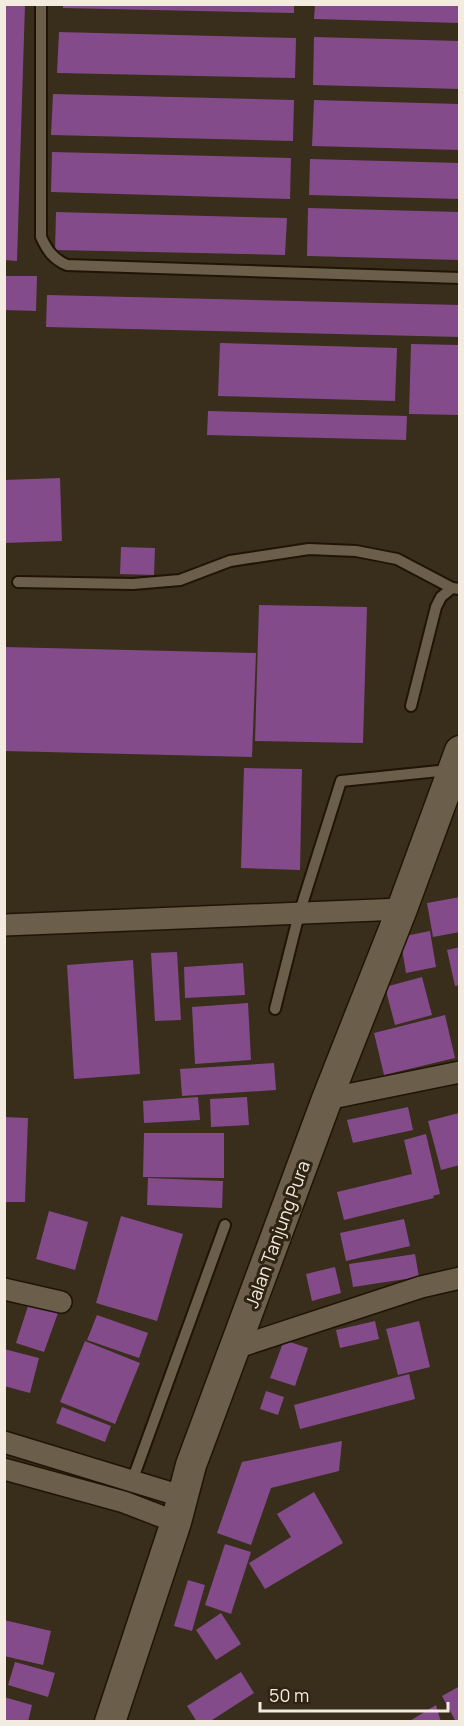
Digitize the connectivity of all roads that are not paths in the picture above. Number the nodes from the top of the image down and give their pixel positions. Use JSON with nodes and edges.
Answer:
{"nodes":[{"id":1,"x":41,"y":4,"type":"edge"},
{"id":2,"x":459,"y":278,"type":"edge"},
{"id":3,"x":18,"y":582,"type":"dead end"},
{"id":4,"x":456,"y":589,"type":"edge"},
{"id":5,"x":411,"y":706,"type":"dead end"},
{"id":6,"x":456,"y":761,"type":"edge"},
{"id":7,"x":402,"y":909,"type":"junction"},
{"id":8,"x":299,"y":914,"type":"junction"},
{"id":9,"x":4,"y":925,"type":"edge"},
{"id":10,"x":275,"y":1009,"type":"dead end"},
{"id":11,"x":459,"y":1072,"type":"edge"},
{"id":12,"x":327,"y":1099,"type":"junction"},
{"id":13,"x":225,"y":1225,"type":"dead end"},
{"id":14,"x":459,"y":1278,"type":"edge"},
{"id":15,"x":4,"y":1289,"type":"edge"},
{"id":16,"x":61,"y":1302,"type":"dead end"},
{"id":17,"x":235,"y":1348,"type":"junction"},
{"id":18,"x":4,"y":1442,"type":"edge"},
{"id":19,"x":4,"y":1469,"type":"edge"},
{"id":20,"x":132,"y":1481,"type":"junction"},
{"id":21,"x":124,"y":1502,"type":"junction"},
{"id":22,"x":178,"y":1509,"type":"junction"},
{"id":23,"x":110,"y":1722,"type":"edge"}],
"edges":[{"from":1,"to":2,"type":"lane"},
{"from":3,"to":4,"type":"lane"},
{"from":4,"to":5,"type":"lane"},
{"from":6,"to":7,"type":"street","name":"Jalan Tanjung Pura"},
{"from":6,"to":8,"type":"lane"},
{"from":7,"to":8,"type":"street"},
{"from":7,"to":12,"type":"street","name":"Jalan Tanjung Pura"},
{"from":8,"to":9,"type":"street"},
{"from":8,"to":10,"type":"lane"},
{"from":11,"to":12,"type":"street"},
{"from":12,"to":17,"type":"street","name":"Jalan Tanjung Pura"},
{"from":13,"to":20,"type":"lane"},
{"from":14,"to":17,"type":"street"},
{"from":15,"to":16,"type":"street"},
{"from":17,"to":22,"type":"street","name":"Jalan Tanjung Pura"},
{"from":18,"to":20,"type":"street"},
{"from":19,"to":21,"type":"street"},
{"from":20,"to":21,"type":"lane"},
{"from":20,"to":22,"type":"street"},
{"from":21,"to":22,"type":"street"},
{"from":22,"to":23,"type":"street","name":"Jalan Tanjung Pura"}]}
